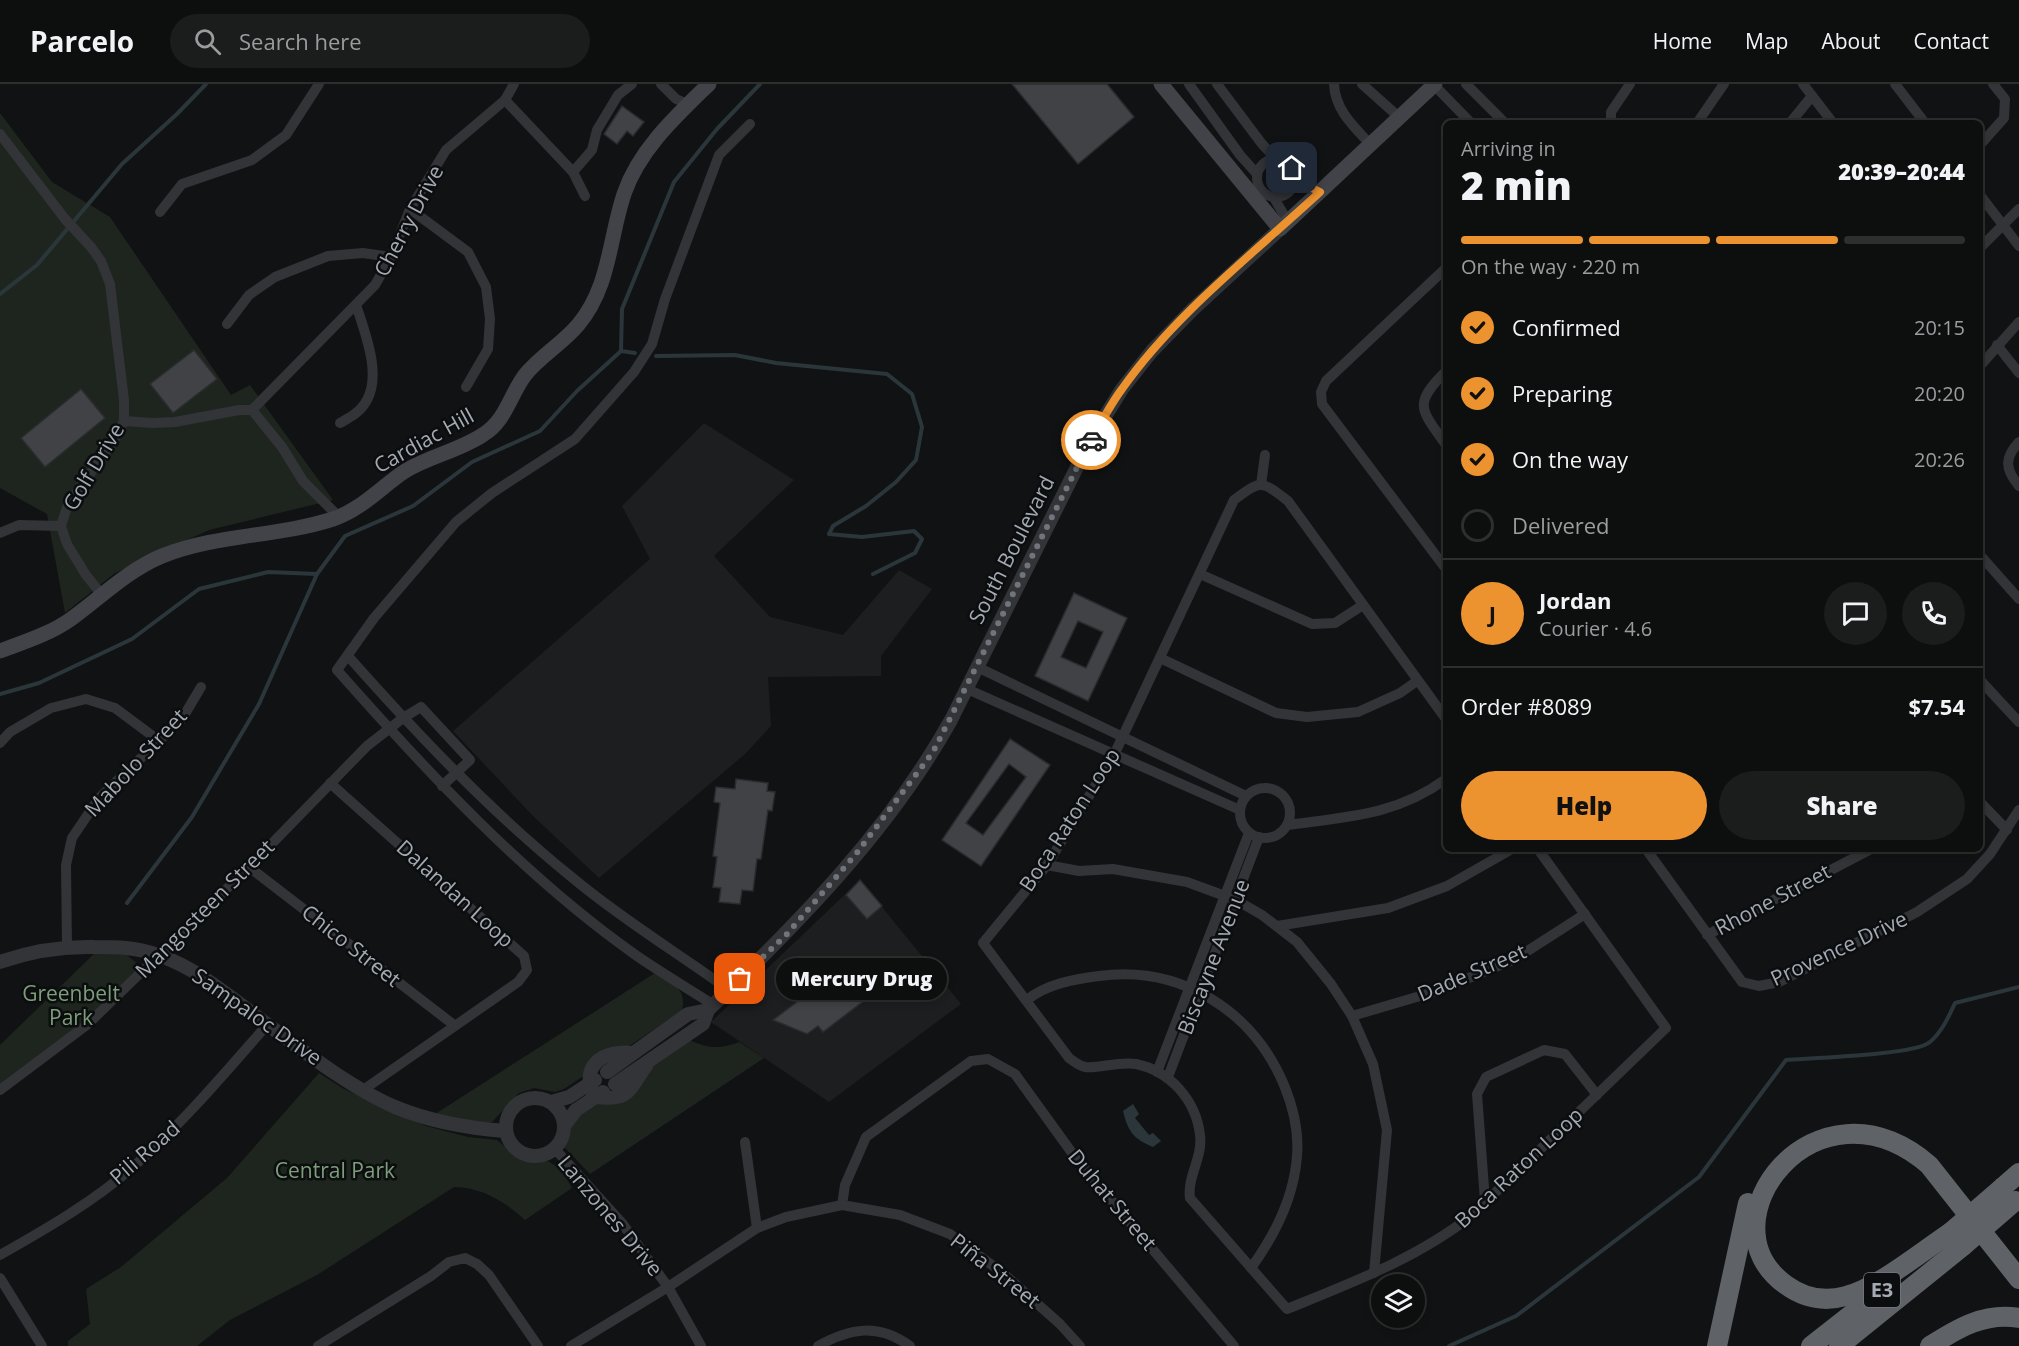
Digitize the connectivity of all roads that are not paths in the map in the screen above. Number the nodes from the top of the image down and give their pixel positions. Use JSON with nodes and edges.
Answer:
{"nodes":[{"id":1,"x":319,"y":84,"type":"edge"},
{"id":2,"x":514,"y":84,"type":"edge"},
{"id":3,"x":632,"y":84,"type":"edge"},
{"id":4,"x":661,"y":84,"type":"edge"},
{"id":5,"x":709,"y":84,"type":"edge"},
{"id":6,"x":1161,"y":84,"type":"edge"},
{"id":7,"x":1189,"y":84,"type":"edge"},
{"id":8,"x":1217,"y":84,"type":"edge"},
{"id":9,"x":1334,"y":84,"type":"edge"},
{"id":10,"x":1362,"y":84,"type":"edge"},
{"id":11,"x":1434,"y":84,"type":"edge"},
{"id":12,"x":1466,"y":84,"type":"edge"},
{"id":13,"x":1630,"y":84,"type":"edge"},
{"id":14,"x":1724,"y":84,"type":"edge"},
{"id":15,"x":1803,"y":84,"type":"edge"},
{"id":16,"x":1895,"y":84,"type":"edge"},
{"id":17,"x":1993,"y":84,"type":"edge"},
{"id":18,"x":1812,"y":96,"type":"junction"},
{"id":19,"x":505,"y":100,"type":"junction"},
{"id":20,"x":688,"y":104,"type":"junction"},
{"id":21,"x":1400,"y":118,"type":"junction"},
{"id":22,"x":1468,"y":120,"type":"edge"},
{"id":23,"x":1502,"y":120,"type":"edge"},
{"id":24,"x":1611,"y":120,"type":"edge"},
{"id":25,"x":1699,"y":120,"type":"edge"},
{"id":26,"x":1792,"y":120,"type":"edge"},
{"id":27,"x":1831,"y":120,"type":"edge"},
{"id":28,"x":1923,"y":120,"type":"edge"},
{"id":29,"x":750,"y":123,"type":"dead end"},
{"id":30,"x":0,"y":134,"type":"edge"},
{"id":31,"x":1983,"y":142,"type":"edge"},
{"id":32,"x":1371,"y":145,"type":"junction"},
{"id":33,"x":1276,"y":159,"type":"junction"},
{"id":34,"x":573,"y":172,"type":"junction"},
{"id":35,"x":1257,"y":174,"type":"junction"},
{"id":36,"x":1295,"y":180,"type":"junction"},
{"id":37,"x":1320,"y":192,"type":"junction"},
{"id":38,"x":585,"y":196,"type":"dead end"},
{"id":39,"x":1273,"y":196,"type":"junction"},
{"id":40,"x":1983,"y":199,"type":"edge"},
{"id":41,"x":410,"y":209,"type":"junction"},
{"id":42,"x":2019,"y":209,"type":"edge"},
{"id":43,"x":160,"y":212,"type":"dead end"},
{"id":44,"x":2002,"y":224,"type":"junction"},
{"id":45,"x":1284,"y":226,"type":"junction"},
{"id":46,"x":1983,"y":245,"type":"edge"},
{"id":47,"x":2019,"y":246,"type":"edge"},
{"id":48,"x":391,"y":257,"type":"junction"},
{"id":49,"x":1443,"y":271,"type":"edge"},
{"id":50,"x":356,"y":305,"type":"junction"},
{"id":51,"x":2019,"y":322,"type":"edge"},
{"id":52,"x":227,"y":324,"type":"dead end"},
{"id":53,"x":1997,"y":345,"type":"junction"},
{"id":54,"x":1983,"y":362,"type":"edge"},
{"id":55,"x":2019,"y":373,"type":"edge"},
{"id":56,"x":1443,"y":374,"type":"edge"},
{"id":57,"x":466,"y":387,"type":"dead end"},
{"id":58,"x":252,"y":410,"type":"junction"},
{"id":59,"x":124,"y":421,"type":"junction"},
{"id":60,"x":339,"y":423,"type":"dead end"},
{"id":61,"x":1443,"y":440,"type":"edge"},
{"id":62,"x":2019,"y":442,"type":"edge"},
{"id":63,"x":1265,"y":454,"type":"dead end"},
{"id":64,"x":1261,"y":485,"type":"junction"},
{"id":65,"x":2019,"y":486,"type":"edge"},
{"id":66,"x":339,"y":517,"type":"junction"},
{"id":67,"x":61,"y":526,"type":"junction"},
{"id":68,"x":0,"y":533,"type":"edge"},
{"id":69,"x":1983,"y":558,"type":"edge"},
{"id":70,"x":1443,"y":565,"type":"edge"},
{"id":71,"x":1200,"y":574,"type":"junction"},
{"id":72,"x":102,"y":595,"type":"junction"},
{"id":73,"x":2019,"y":599,"type":"edge"},
{"id":74,"x":1363,"y":605,"type":"junction"},
{"id":75,"x":0,"y":651,"type":"edge"},
{"id":76,"x":348,"y":656,"type":"junction"},
{"id":77,"x":1160,"y":658,"type":"junction"},
{"id":78,"x":977,"y":667,"type":"junction"},
{"id":79,"x":1417,"y":681,"type":"junction"},
{"id":80,"x":1983,"y":683,"type":"edge"},
{"id":81,"x":201,"y":687,"type":"dead end"},
{"id":82,"x":967,"y":689,"type":"junction"},
{"id":83,"x":1443,"y":715,"type":"edge"},
{"id":84,"x":403,"y":718,"type":"junction"},
{"id":85,"x":2019,"y":722,"type":"edge"},
{"id":86,"x":389,"y":729,"type":"junction"},
{"id":87,"x":1124,"y":737,"type":"junction"},
{"id":88,"x":158,"y":740,"type":"junction"},
{"id":89,"x":0,"y":743,"type":"edge"},
{"id":90,"x":1114,"y":755,"type":"junction"},
{"id":91,"x":456,"y":772,"type":"junction"},
{"id":92,"x":1443,"y":781,"type":"edge"},
{"id":93,"x":330,"y":783,"type":"junction"},
{"id":94,"x":442,"y":786,"type":"junction"},
{"id":95,"x":1246,"y":796,"type":"junction"},
{"id":96,"x":1983,"y":805,"type":"edge"},
{"id":97,"x":1240,"y":810,"type":"junction"},
{"id":98,"x":2019,"y":810,"type":"edge"},
{"id":99,"x":1287,"y":825,"type":"junction"},
{"id":100,"x":2007,"y":830,"type":"junction"},
{"id":101,"x":1254,"y":835,"type":"junction"},
{"id":102,"x":1507,"y":852,"type":"edge"},
{"id":103,"x":1540,"y":852,"type":"edge"},
{"id":104,"x":1648,"y":852,"type":"edge"},
{"id":105,"x":1865,"y":852,"type":"edge"},
{"id":106,"x":1047,"y":865,"type":"junction"},
{"id":107,"x":249,"y":867,"type":"junction"},
{"id":108,"x":1230,"y":898,"type":"junction"},
{"id":109,"x":1585,"y":914,"type":"junction"},
{"id":110,"x":1277,"y":926,"type":"junction"},
{"id":111,"x":1707,"y":935,"type":"junction"},
{"id":112,"x":67,"y":946,"type":"junction"},
{"id":113,"x":158,"y":956,"type":"junction"},
{"id":114,"x":0,"y":962,"type":"edge"},
{"id":115,"x":729,"y":990,"type":"junction"},
{"id":116,"x":1195,"y":991,"type":"junction"},
{"id":117,"x":1027,"y":1000,"type":"junction"},
{"id":118,"x":711,"y":1008,"type":"junction"},
{"id":119,"x":1352,"y":1016,"type":"junction"},
{"id":120,"x":267,"y":1025,"type":"junction"},
{"id":121,"x":454,"y":1025,"type":"junction"},
{"id":122,"x":633,"y":1053,"type":"junction"},
{"id":123,"x":651,"y":1060,"type":"junction"},
{"id":124,"x":1157,"y":1072,"type":"junction"},
{"id":125,"x":1168,"y":1077,"type":"junction"},
{"id":126,"x":602,"y":1084,"type":"junction"},
{"id":127,"x":0,"y":1090,"type":"edge"},
{"id":128,"x":363,"y":1090,"type":"junction"},
{"id":129,"x":1597,"y":1095,"type":"junction"},
{"id":130,"x":551,"y":1102,"type":"junction"},
{"id":131,"x":564,"y":1126,"type":"junction"},
{"id":132,"x":506,"y":1131,"type":"junction"},
{"id":133,"x":745,"y":1142,"type":"dead end"},
{"id":134,"x":555,"y":1149,"type":"junction"},
{"id":135,"x":2019,"y":1173,"type":"edge"},
{"id":136,"x":2012,"y":1195,"type":"edge"},
{"id":137,"x":1485,"y":1201,"type":"junction"},
{"id":138,"x":842,"y":1205,"type":"junction"},
{"id":139,"x":757,"y":1228,"type":"junction"},
{"id":140,"x":1957,"y":1239,"type":"junction"},
{"id":141,"x":0,"y":1255,"type":"edge"},
{"id":142,"x":2019,"y":1262,"type":"edge"},
{"id":143,"x":1251,"y":1268,"type":"junction"},
{"id":144,"x":1374,"y":1273,"type":"junction"},
{"id":145,"x":0,"y":1278,"type":"edge"},
{"id":146,"x":2019,"y":1279,"type":"edge"},
{"id":147,"x":668,"y":1287,"type":"junction"},
{"id":148,"x":2019,"y":1318,"type":"edge"},
{"id":149,"x":42,"y":1346,"type":"edge"},
{"id":150,"x":318,"y":1346,"type":"edge"},
{"id":151,"x":538,"y":1346,"type":"edge"},
{"id":152,"x":572,"y":1346,"type":"edge"},
{"id":153,"x":701,"y":1346,"type":"edge"},
{"id":154,"x":818,"y":1346,"type":"edge"},
{"id":155,"x":910,"y":1346,"type":"edge"},
{"id":156,"x":1080,"y":1346,"type":"edge"},
{"id":157,"x":1234,"y":1346,"type":"edge"},
{"id":158,"x":1717,"y":1346,"type":"edge"},
{"id":159,"x":1811,"y":1346,"type":"edge"},
{"id":160,"x":1839,"y":1346,"type":"edge"},
{"id":161,"x":1930,"y":1346,"type":"edge"}],
"edges":[{"from":1,"to":43,"type":"street"},
{"from":2,"to":19,"type":"street","name":"Cherry Drive"},
{"from":3,"to":34,"type":"street"},
{"from":4,"to":20,"type":"street"},
{"from":5,"to":20,"type":"main road","name":"Cardiac Hill"},
{"from":6,"to":45,"type":"main road"},
{"from":7,"to":35,"type":"street"},
{"from":8,"to":33,"type":"street"},
{"from":9,"to":32,"type":"street"},
{"from":10,"to":21,"type":"street"},
{"from":11,"to":21,"type":"main road","name":"South Boulevard"},
{"from":11,"to":22,"type":"street"},
{"from":12,"to":23,"type":"street"},
{"from":13,"to":24,"type":"street"},
{"from":14,"to":25,"type":"street"},
{"from":15,"to":18,"type":"street"},
{"from":16,"to":28,"type":"street"},
{"from":17,"to":31,"type":"street"},
{"from":18,"to":26,"type":"street"},
{"from":18,"to":27,"type":"street"},
{"from":19,"to":34,"type":"street"},
{"from":19,"to":41,"type":"street","name":"Cherry Drive"},
{"from":20,"to":66,"type":"main road","name":"Cardiac Hill"},
{"from":21,"to":32,"type":"main road","name":"South Boulevard"},
{"from":29,"to":76,"type":"street"},
{"from":30,"to":59,"type":"street","name":"Golf Drive"},
{"from":32,"to":37,"type":"main road","name":"South Boulevard"},
{"from":33,"to":35,"type":"street"},
{"from":33,"to":36,"type":"street"},
{"from":34,"to":38,"type":"street"},
{"from":35,"to":39,"type":"street"},
{"from":36,"to":37,"type":"street"},
{"from":36,"to":39,"type":"street"},
{"from":37,"to":45,"type":"main road","name":"South Boulevard"},
{"from":39,"to":45,"type":"street"},
{"from":40,"to":44,"type":"street"},
{"from":41,"to":48,"type":"street","name":"Cherry Drive"},
{"from":41,"to":57,"type":"street"},
{"from":42,"to":44,"type":"street"},
{"from":44,"to":46,"type":"street"},
{"from":44,"to":47,"type":"street"},
{"from":45,"to":78,"type":"street","name":"South Boulevard"},
{"from":48,"to":50,"type":"street","name":"Cherry Drive"},
{"from":48,"to":52,"type":"street"},
{"from":49,"to":70,"type":"street"},
{"from":50,"to":58,"type":"street","name":"Cherry Drive"},
{"from":50,"to":60,"type":"street"},
{"from":51,"to":53,"type":"street"},
{"from":53,"to":54,"type":"street"},
{"from":53,"to":55,"type":"street"},
{"from":56,"to":61,"type":"street"},
{"from":58,"to":59,"type":"street"},
{"from":58,"to":66,"type":"street"},
{"from":59,"to":67,"type":"street","name":"Golf Drive"},
{"from":62,"to":65,"type":"street"},
{"from":63,"to":64,"type":"street"},
{"from":64,"to":71,"type":"street","name":"Boca Raton Loop"},
{"from":64,"to":74,"type":"street"},
{"from":66,"to":72,"type":"main road","name":"Cardiac Hill"},
{"from":67,"to":68,"type":"street"},
{"from":67,"to":72,"type":"street","name":"Golf Drive"},
{"from":69,"to":73,"type":"street"},
{"from":71,"to":74,"type":"street"},
{"from":71,"to":77,"type":"street","name":"Boca Raton Loop"},
{"from":72,"to":75,"type":"main road","name":"Cardiac Hill"},
{"from":74,"to":79,"type":"street"},
{"from":76,"to":84,"type":"street"},
{"from":76,"to":86,"type":"street"},
{"from":77,"to":79,"type":"street"},
{"from":77,"to":87,"type":"street","name":"Boca Raton Loop"},
{"from":78,"to":82,"type":"street","name":"South Boulevard"},
{"from":78,"to":87,"type":"street"},
{"from":79,"to":83,"type":"street"},
{"from":80,"to":85,"type":"street"},
{"from":81,"to":88,"type":"street","name":"Mabolo Street"},
{"from":82,"to":90,"type":"street"},
{"from":82,"to":115,"type":"street","name":"South Boulevard"},
{"from":84,"to":86,"type":"street","name":"Mangosteen Street"},
{"from":84,"to":91,"type":"street"},
{"from":84,"to":91,"type":"street"},
{"from":86,"to":93,"type":"street","name":"Mangosteen Street"},
{"from":86,"to":94,"type":"street"},
{"from":87,"to":90,"type":"street","name":"Boca Raton Loop"},
{"from":87,"to":95,"type":"street"},
{"from":88,"to":89,"type":"street"},
{"from":88,"to":112,"type":"street","name":"Mabolo Street"},
{"from":90,"to":97,"type":"street"},
{"from":90,"to":106,"type":"street","name":"Boca Raton Loop"},
{"from":91,"to":94,"type":"street"},
{"from":91,"to":115,"type":"street"},
{"from":92,"to":99,"type":"street"},
{"from":93,"to":107,"type":"street","name":"Mangosteen Street"},
{"from":93,"to":121,"type":"street","name":"Dalandan Loop"},
{"from":94,"to":118,"type":"street"},
{"from":95,"to":97,"type":"street"},
{"from":95,"to":99,"type":"street"},
{"from":96,"to":100,"type":"street"},
{"from":97,"to":101,"type":"street"},
{"from":98,"to":100,"type":"street","name":"Provence Drive"},
{"from":99,"to":101,"type":"street"},
{"from":100,"to":111,"type":"street","name":"Provence Drive"},
{"from":101,"to":108,"type":"street","name":"Biscayne Avenue"},
{"from":102,"to":110,"type":"street"},
{"from":103,"to":109,"type":"street","name":"Boca Raton Loop"},
{"from":104,"to":111,"type":"street","name":"Provence Drive"},
{"from":105,"to":111,"type":"street","name":"Rhone Street"},
{"from":106,"to":108,"type":"street"},
{"from":106,"to":117,"type":"street","name":"Boca Raton Loop"},
{"from":107,"to":113,"type":"street","name":"Mangosteen Street"},
{"from":107,"to":121,"type":"street","name":"Chico Street"},
{"from":108,"to":110,"type":"street"},
{"from":108,"to":116,"type":"street","name":"Biscayne Avenue"},
{"from":109,"to":119,"type":"street","name":"Dade Street"},
{"from":109,"to":129,"type":"street","name":"Boca Raton Loop"},
{"from":110,"to":119,"type":"street"},
{"from":112,"to":113,"type":"street","name":"Sampaloc Drive"},
{"from":112,"to":114,"type":"street","name":"Sampaloc Drive"},
{"from":113,"to":120,"type":"street","name":"Sampaloc Drive"},
{"from":113,"to":127,"type":"street","name":"Mangosteen Street"},
{"from":115,"to":118,"type":"street","name":"South Boulevard"},
{"from":116,"to":117,"type":"street"},
{"from":116,"to":124,"type":"street","name":"Biscayne Avenue"},
{"from":116,"to":125,"type":"street","name":"Biscayne Avenue"},
{"from":116,"to":143,"type":"street"},
{"from":117,"to":124,"type":"street","name":"Boca Raton Loop"},
{"from":118,"to":122,"type":"street","name":"South Boulevard"},
{"from":118,"to":123,"type":"street","name":"South Boulevard"},
{"from":119,"to":144,"type":"street"},
{"from":120,"to":128,"type":"street","name":"Sampaloc Drive"},
{"from":120,"to":141,"type":"street","name":"Pili Road"},
{"from":121,"to":128,"type":"street","name":"Dalandan Loop"},
{"from":122,"to":126,"type":"street","name":"South Boulevard"},
{"from":122,"to":126,"type":"street","name":"South Boulevard"},
{"from":123,"to":126,"type":"street","name":"South Boulevard"},
{"from":123,"to":126,"type":"street","name":"South Boulevard"},
{"from":124,"to":125,"type":"street","name":"Boca Raton Loop"},
{"from":125,"to":143,"type":"street","name":"Boca Raton Loop"},
{"from":126,"to":130,"type":"street","name":"South Boulevard"},
{"from":126,"to":131,"type":"street","name":"South Boulevard"},
{"from":128,"to":132,"type":"street","name":"Sampaloc Drive"},
{"from":129,"to":137,"type":"street","name":"Boca Raton Loop"},
{"from":129,"to":137,"type":"street"},
{"from":130,"to":131,"type":"street"},
{"from":130,"to":132,"type":"street"},
{"from":131,"to":134,"type":"street"},
{"from":132,"to":134,"type":"street"},
{"from":133,"to":139,"type":"street"},
{"from":134,"to":147,"type":"street","name":"Lanzones Drive"},
{"from":135,"to":136,"type":"highway","number":"E3"},
{"from":136,"to":140,"type":"highway","number":"E3","bridge":true},
{"from":137,"to":144,"type":"street","name":"Boca Raton Loop"},
{"from":138,"to":139,"type":"street","name":"Piña Street"},
{"from":138,"to":156,"type":"street","name":"Piña Street"},
{"from":138,"to":157,"type":"street","name":"Duhat Street"},
{"from":139,"to":147,"type":"street","name":"Piña Street"},
{"from":140,"to":146,"type":"highway"},
{"from":140,"to":159,"type":"highway","number":"E3"},
{"from":140,"to":160,"type":"highway","number":"E3"},
{"from":142,"to":158,"type":"highway"},
{"from":143,"to":144,"type":"street","name":"Boca Raton Loop"},
{"from":145,"to":149,"type":"street"},
{"from":147,"to":152,"type":"street","name":"Piña Street"},
{"from":147,"to":153,"type":"street","name":"Lanzones Drive"},
{"from":148,"to":161,"type":"highway"},
{"from":150,"to":151,"type":"street"},
{"from":154,"to":155,"type":"street"}]}
